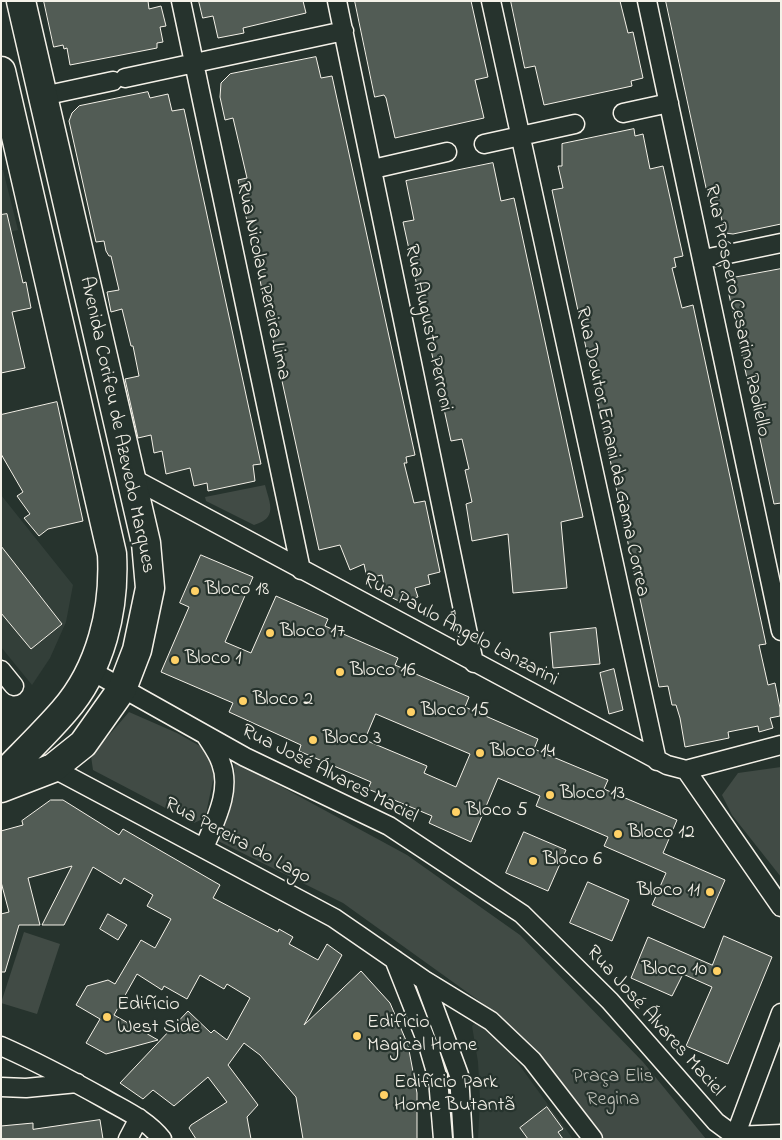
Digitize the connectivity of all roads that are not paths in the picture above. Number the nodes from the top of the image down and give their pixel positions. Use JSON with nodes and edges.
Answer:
{"nodes":[{"id":1,"x":21,"y":1,"type":"edge"},
{"id":2,"x":182,"y":1,"type":"edge"},
{"id":3,"x":337,"y":1,"type":"edge"},
{"id":4,"x":491,"y":1,"type":"edge"},
{"id":5,"x":647,"y":1,"type":"edge"},
{"id":6,"x":344,"y":31,"type":"junction"},
{"id":7,"x":194,"y":62,"type":"junction"},
{"id":8,"x":1,"y":71,"type":"edge"},
{"id":9,"x":43,"y":96,"type":"junction"},
{"id":10,"x":669,"y":103,"type":"junction"},
{"id":11,"x":623,"y":113,"type":"dead end"},
{"id":12,"x":575,"y":124,"type":"dead end"},
{"id":13,"x":521,"y":137,"type":"junction"},
{"id":14,"x":484,"y":144,"type":"dead end"},
{"id":15,"x":447,"y":152,"type":"dead end"},
{"id":16,"x":373,"y":169,"type":"junction"},
{"id":17,"x":781,"y":243,"type":"edge"},
{"id":18,"x":704,"y":259,"type":"junction"},
{"id":19,"x":130,"y":477,"type":"junction"},
{"id":20,"x":300,"y":570,"type":"junction"},
{"id":21,"x":781,"y":631,"type":"edge"},
{"id":22,"x":474,"y":664,"type":"junction"},
{"id":23,"x":1,"y":670,"type":"edge"},
{"id":24,"x":90,"y":670,"type":"junction"},
{"id":25,"x":14,"y":686,"type":"dead end"},
{"id":26,"x":122,"y":689,"type":"junction"},
{"id":27,"x":206,"y":735,"type":"junction"},
{"id":28,"x":781,"y":745,"type":"edge"},
{"id":29,"x":25,"y":752,"type":"junction"},
{"id":30,"x":657,"y":761,"type":"junction"},
{"id":31,"x":53,"y":768,"type":"junction"},
{"id":32,"x":686,"y":770,"type":"junction"},
{"id":33,"x":1,"y":778,"type":"edge"},
{"id":34,"x":1,"y":788,"type":"edge"},
{"id":35,"x":204,"y":848,"type":"junction"},
{"id":36,"x":781,"y":907,"type":"edge"},
{"id":37,"x":394,"y":959,"type":"junction"},
{"id":38,"x":424,"y":980,"type":"junction"},
{"id":39,"x":781,"y":1012,"type":"edge"},
{"id":40,"x":1,"y":1046,"type":"edge"},
{"id":41,"x":77,"y":1083,"type":"junction"},
{"id":42,"x":1,"y":1087,"type":"edge"},
{"id":43,"x":139,"y":1118,"type":"junction"},
{"id":44,"x":781,"y":1134,"type":"edge"},
{"id":45,"x":735,"y":1138,"type":"edge"},
{"id":46,"x":128,"y":1139,"type":"edge"},
{"id":47,"x":162,"y":1139,"type":"edge"},
{"id":48,"x":442,"y":1139,"type":"edge"},
{"id":49,"x":463,"y":1139,"type":"edge"},
{"id":50,"x":593,"y":1139,"type":"edge"}],
"edges":[{"from":1,"to":9,"type":"main road","name":"Avenida Corifeu de Azevedo Marques"},
{"from":2,"to":7,"type":"street","name":"Rua Nicolau Pereira Lima"},
{"from":3,"to":6,"type":"street","name":"Rua Augusto Perroni"},
{"from":4,"to":13,"type":"street","name":"Rua Doutor Ernani da Gama Correa"},
{"from":5,"to":10,"type":"street","name":"Rua Próspero Cesarino Paoliello"},
{"from":6,"to":7,"type":"street"},
{"from":6,"to":16,"type":"street","name":"Rua Augusto Perroni"},
{"from":7,"to":9,"type":"street"},
{"from":7,"to":20,"type":"street","name":"Rua Nicolau Pereira Lima"},
{"from":8,"to":24,"type":"main road","name":"Avenida Corifeu de Azevedo Marques"},
{"from":9,"to":19,"type":"main road","name":"Avenida Corifeu de Azevedo Marques"},
{"from":10,"to":11,"type":"street"},
{"from":10,"to":18,"type":"street","name":"Rua Próspero Cesarino Paoliello"},
{"from":12,"to":13,"type":"street"},
{"from":13,"to":14,"type":"street"},
{"from":13,"to":30,"type":"street","name":"Rua Doutor Ernani da Gama Correa"},
{"from":15,"to":16,"type":"street"},
{"from":16,"to":22,"type":"street","name":"Rua Augusto Perroni"},
{"from":17,"to":18,"type":"street"},
{"from":18,"to":21,"type":"street","name":"Rua Próspero Cesarino Paoliello"},
{"from":19,"to":20,"type":"street","name":"Rua Paulo Ângelo Lanzarini"},
{"from":19,"to":26,"type":"main road","name":"Avenida Corifeu de Azevedo Marques"},
{"from":20,"to":22,"type":"street","name":"Rua Paulo Ângelo Lanzarini"},
{"from":22,"to":30,"type":"street","name":"Rua Paulo Ângelo Lanzarini"},
{"from":23,"to":25,"type":"street"},
{"from":24,"to":26,"type":"street","name":"Rua José Álvares Maciel"},
{"from":24,"to":29,"type":"main road","name":"Avenida Corifeu de Azevedo Marques"},
{"from":26,"to":27,"type":"street","name":"Rua José Álvares Maciel"},
{"from":26,"to":31,"type":"main road","name":"Avenida Corifeu de Azevedo Marques"},
{"from":27,"to":35,"type":"street"},
{"from":27,"to":45,"type":"street","name":"Rua José Álvares Maciel"},
{"from":28,"to":32,"type":"street"},
{"from":29,"to":31,"type":"street","name":"Rua Pereira do Lago"},
{"from":29,"to":33,"type":"main road","name":"Avenida Corifeu de Azevedo Marques"},
{"from":30,"to":32,"type":"street","name":"Rua Paulo Ângelo Lanzarini"},
{"from":31,"to":34,"type":"main road","name":"Avenida Corifeu de Azevedo Marques"},
{"from":31,"to":35,"type":"street","name":"Rua Pereira do Lago"},
{"from":32,"to":36,"type":"street"},
{"from":35,"to":37,"type":"street","name":"Rua Pereira do Lago"},
{"from":37,"to":38,"type":"street","name":"Rua Pereira do Lago"},
{"from":37,"to":48,"type":"street"},
{"from":38,"to":49,"type":"street"},
{"from":38,"to":50,"type":"street","name":"Rua Pereira do Lago"},
{"from":39,"to":45,"type":"street"},
{"from":40,"to":41,"type":"street"},
{"from":41,"to":42,"type":"street"},
{"from":41,"to":43,"type":"street"},
{"from":43,"to":46,"type":"street"},
{"from":43,"to":47,"type":"street"},
{"from":44,"to":45,"type":"street"}]}
